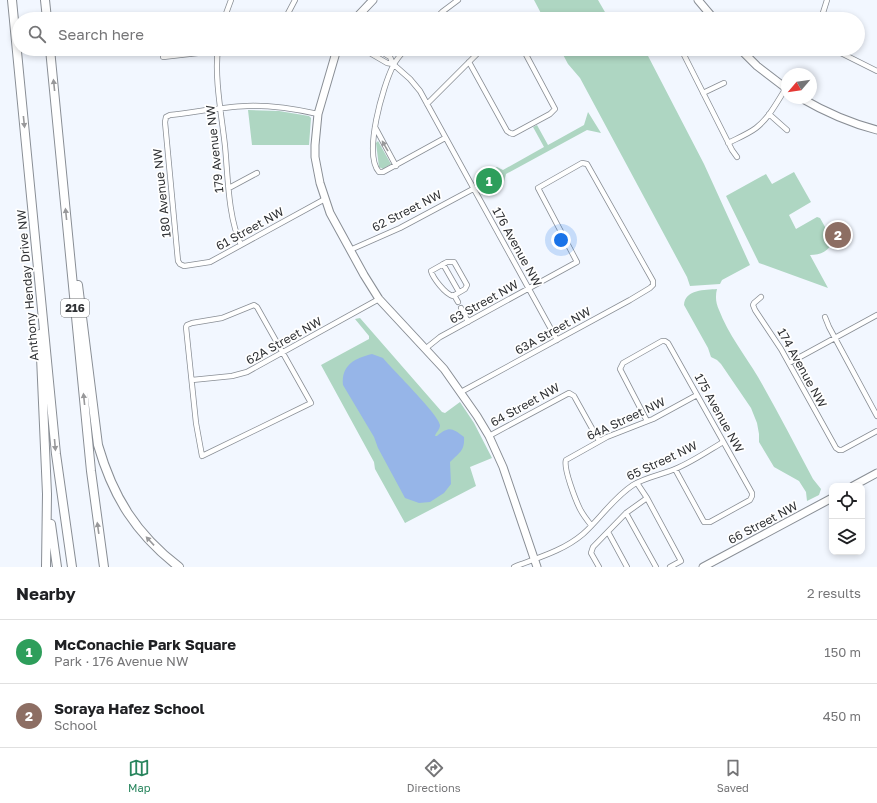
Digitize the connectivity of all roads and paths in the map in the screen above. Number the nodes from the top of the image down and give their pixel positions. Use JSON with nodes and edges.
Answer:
{"nodes":[{"id":1,"x":12,"y":0,"type":"edge"},
{"id":2,"x":45,"y":0,"type":"edge"},
{"id":3,"x":231,"y":0,"type":"edge"},
{"id":4,"x":295,"y":0,"type":"edge"},
{"id":5,"x":372,"y":0,"type":"edge"},
{"id":6,"x":458,"y":0,"type":"edge"},
{"id":7,"x":698,"y":0,"type":"edge"},
{"id":8,"x":827,"y":0,"type":"edge"},
{"id":9,"x":13,"y":12,"type":"edge"},
{"id":10,"x":46,"y":12,"type":"edge"},
{"id":11,"x":227,"y":12,"type":"edge"},
{"id":12,"x":289,"y":12,"type":"edge"},
{"id":13,"x":361,"y":12,"type":"edge"},
{"id":14,"x":442,"y":12,"type":"edge"},
{"id":15,"x":708,"y":12,"type":"edge"},
{"id":16,"x":823,"y":12,"type":"edge"},
{"id":17,"x":18,"y":56,"type":"edge"},
{"id":18,"x":51,"y":56,"type":"edge"},
{"id":19,"x":171,"y":56,"type":"edge"},
{"id":20,"x":218,"y":56,"type":"edge"},
{"id":21,"x":335,"y":56,"type":"edge"},
{"id":22,"x":375,"y":56,"type":"edge"},
{"id":23,"x":387,"y":56,"type":"edge"},
{"id":24,"x":400,"y":56,"type":"edge"},
{"id":25,"x":474,"y":56,"type":"edge"},
{"id":26,"x":526,"y":56,"type":"edge"},
{"id":27,"x":684,"y":56,"type":"edge"},
{"id":28,"x":747,"y":56,"type":"edge"},
{"id":29,"x":847,"y":56,"type":"edge"},
{"id":30,"x":163,"y":57,"type":"dead end"},
{"id":31,"x":468,"y":62,"type":"junction"},
{"id":32,"x":394,"y":64,"type":"junction"},
{"id":33,"x":877,"y":71,"type":"edge"},
{"id":34,"x":724,"y":83,"type":"dead end"},
{"id":35,"x":781,"y":85,"type":"edge"},
{"id":36,"x":703,"y":93,"type":"junction"},
{"id":37,"x":781,"y":96,"type":"edge"},
{"id":38,"x":427,"y":104,"type":"junction"},
{"id":39,"x":812,"y":104,"type":"edge"},
{"id":40,"x":221,"y":108,"type":"junction"},
{"id":41,"x":318,"y":114,"type":"junction"},
{"id":42,"x":769,"y":114,"type":"junction"},
{"id":43,"x":375,"y":126,"type":"junction"},
{"id":44,"x":788,"y":130,"type":"dead end"},
{"id":45,"x":877,"y":130,"type":"edge"},
{"id":46,"x":445,"y":138,"type":"junction"},
{"id":47,"x":728,"y":143,"type":"junction"},
{"id":48,"x":737,"y":157,"type":"dead end"},
{"id":49,"x":396,"y":166,"type":"junction"},
{"id":50,"x":257,"y":173,"type":"dead end"},
{"id":51,"x":229,"y":188,"type":"junction"},
{"id":52,"x":473,"y":189,"type":"junction"},
{"id":53,"x":325,"y":199,"type":"junction"},
{"id":54,"x":68,"y":235,"type":"junction"},
{"id":55,"x":241,"y":245,"type":"junction"},
{"id":56,"x":350,"y":250,"type":"junction"},
{"id":57,"x":443,"y":264,"type":"junction"},
{"id":58,"x":182,"y":266,"type":"joint"},
{"id":59,"x":40,"y":281,"type":"junction"},
{"id":60,"x":653,"y":285,"type":"joint"},
{"id":61,"x":529,"y":289,"type":"junction"},
{"id":62,"x":460,"y":292,"type":"junction"},
{"id":63,"x":454,"y":295,"type":"junction"},
{"id":64,"x":761,"y":296,"type":"dead end"},
{"id":65,"x":379,"y":299,"type":"junction"},
{"id":66,"x":458,"y":302,"type":"dead end"},
{"id":67,"x":461,"y":308,"type":"dead end"},
{"id":68,"x":877,"y":315,"type":"edge"},
{"id":69,"x":825,"y":316,"type":"dead end"},
{"id":70,"x":468,"y":322,"type":"junction"},
{"id":71,"x":835,"y":337,"type":"junction"},
{"id":72,"x":557,"y":340,"type":"junction"},
{"id":73,"x":425,"y":349,"type":"junction"},
{"id":74,"x":282,"y":353,"type":"junction"},
{"id":75,"x":789,"y":363,"type":"junction"},
{"id":76,"x":192,"y":380,"type":"junction"},
{"id":77,"x":461,"y":392,"type":"junction"},
{"id":78,"x":697,"y":395,"type":"junction"},
{"id":79,"x":877,"y":416,"type":"edge"},
{"id":80,"x":647,"y":421,"type":"junction"},
{"id":81,"x":877,"y":431,"type":"edge"},
{"id":82,"x":489,"y":436,"type":"junction"},
{"id":83,"x":599,"y":441,"type":"junction"},
{"id":84,"x":723,"y":442,"type":"junction"},
{"id":85,"x":675,"y":469,"type":"junction"},
{"id":86,"x":877,"y":473,"type":"edge"},
{"id":87,"x":637,"y":483,"type":"junction"},
{"id":88,"x":859,"y":483,"type":"edge"},
{"id":89,"x":46,"y":494,"type":"junction"},
{"id":90,"x":647,"y":498,"type":"junction"},
{"id":91,"x":829,"y":500,"type":"edge"},
{"id":92,"x":626,"y":513,"type":"junction"},
{"id":93,"x":591,"y":525,"type":"junction"},
{"id":94,"x":608,"y":532,"type":"junction"},
{"id":95,"x":537,"y":564,"type":"edge"},
{"id":96,"x":46,"y":567,"type":"edge"},
{"id":97,"x":57,"y":567,"type":"edge"},
{"id":98,"x":72,"y":567,"type":"edge"},
{"id":99,"x":104,"y":567,"type":"edge"},
{"id":100,"x":179,"y":567,"type":"edge"},
{"id":101,"x":514,"y":567,"type":"edge"},
{"id":102,"x":599,"y":567,"type":"edge"},
{"id":103,"x":627,"y":567,"type":"edge"},
{"id":104,"x":656,"y":567,"type":"edge"},
{"id":105,"x":670,"y":567,"type":"edge"},
{"id":106,"x":703,"y":567,"type":"edge"}],
"edges":[{"from":1,"to":9,"type":"highway","name":"Anthony Henday Drive NW","number":"216","one_way":true},
{"from":2,"to":10,"type":"highway"},
{"from":3,"to":11,"type":"street"},
{"from":4,"to":12,"type":"street"},
{"from":5,"to":13,"type":"street"},
{"from":6,"to":14,"type":"street"},
{"from":7,"to":15,"type":"street"},
{"from":8,"to":16,"type":"street"},
{"from":17,"to":59,"type":"highway","name":"Anthony Henday Drive NW","number":"216","one_way":true},
{"from":54,"to":18,"type":"highway","number":"216","one_way":true},
{"from":19,"to":30,"type":"street"},
{"from":20,"to":40,"type":"street","name":"179 Avenue NW"},
{"from":21,"to":41,"type":"street"},
{"from":22,"to":32,"type":"street","name":"176 Avenue NW"},
{"from":23,"to":32,"type":"street","name":"176 Avenue NW"},
{"from":24,"to":32,"type":"street"},
{"from":25,"to":31,"type":"street"},
{"from":26,"to":31,"type":"street"},
{"from":27,"to":36,"type":"street"},
{"from":28,"to":35,"type":"street"},
{"from":29,"to":33,"type":"street"},
{"from":31,"to":38,"type":"street"},
{"from":32,"to":38,"type":"street","name":"176 Avenue NW"},
{"from":32,"to":43,"type":"street"},
{"from":34,"to":36,"type":"street"},
{"from":36,"to":47,"type":"street"},
{"from":37,"to":42,"type":"street"},
{"from":38,"to":46,"type":"street","name":"176 Avenue NW"},
{"from":39,"to":45,"type":"street"},
{"from":40,"to":41,"type":"street"},
{"from":40,"to":51,"type":"street","name":"179 Avenue NW"},
{"from":40,"to":58,"type":"street","name":"180 Avenue NW"},
{"from":41,"to":53,"type":"street"},
{"from":42,"to":44,"type":"street"},
{"from":42,"to":47,"type":"street"},
{"from":49,"to":43,"type":"street","one_way":true},
{"from":43,"to":49,"type":"street"},
{"from":46,"to":49,"type":"street"},
{"from":46,"to":52,"type":"street","name":"176 Avenue NW"},
{"from":47,"to":48,"type":"street"},
{"from":50,"to":51,"type":"street"},
{"from":51,"to":55,"type":"street","name":"179 Avenue NW"},
{"from":52,"to":56,"type":"street","name":"62 Street NW"},
{"from":52,"to":61,"type":"street","name":"176 Avenue NW"},
{"from":53,"to":55,"type":"street","name":"61 Street NW"},
{"from":53,"to":56,"type":"street"},
{"from":99,"to":54,"type":"highway","number":"216","one_way":true},
{"from":100,"to":54,"type":"highway","one_way":true},
{"from":55,"to":58,"type":"street","name":"61 Street NW"},
{"from":56,"to":65,"type":"street"},
{"from":57,"to":62,"type":"street"},
{"from":57,"to":62,"type":"street"},
{"from":57,"to":63,"type":"street"},
{"from":59,"to":89,"type":"highway"},
{"from":59,"to":98,"type":"highway","name":"Anthony Henday Drive NW","number":"216","one_way":true},
{"from":60,"to":61,"type":"street","name":"63 Street NW"},
{"from":60,"to":72,"type":"street","name":"63A Street NW"},
{"from":61,"to":70,"type":"street","name":"63 Street NW"},
{"from":61,"to":72,"type":"street","name":"176 Avenue NW"},
{"from":62,"to":63,"type":"street"},
{"from":63,"to":66,"type":"street"},
{"from":64,"to":75,"type":"street","name":"174 Avenue NW"},
{"from":65,"to":73,"type":"street"},
{"from":65,"to":74,"type":"street","name":"62A Street NW"},
{"from":67,"to":70,"type":"street"},
{"from":68,"to":71,"type":"street"},
{"from":69,"to":71,"type":"street"},
{"from":70,"to":73,"type":"street","name":"63 Street NW"},
{"from":71,"to":75,"type":"street"},
{"from":71,"to":79,"type":"street"},
{"from":72,"to":77,"type":"street","name":"63A Street NW"},
{"from":73,"to":77,"type":"street"},
{"from":74,"to":76,"type":"street","name":"62A Street NW"},
{"from":74,"to":76,"type":"street"},
{"from":74,"to":76,"type":"street"},
{"from":75,"to":81,"type":"street","name":"174 Avenue NW"},
{"from":77,"to":82,"type":"street"},
{"from":78,"to":80,"type":"street","name":"64A Street NW"},
{"from":78,"to":80,"type":"street","name":"175 Avenue NW"},
{"from":78,"to":84,"type":"street","name":"175 Avenue NW"},
{"from":80,"to":83,"type":"street","name":"64A Street NW"},
{"from":82,"to":83,"type":"street","name":"64 Street NW"},
{"from":82,"to":95,"type":"street"},
{"from":83,"to":93,"type":"street","name":"64A Street NW"},
{"from":84,"to":85,"type":"street","name":"65 Street NW"},
{"from":84,"to":85,"type":"street","name":"175 Avenue NW"},
{"from":85,"to":87,"type":"street","name":"65 Street NW"},
{"from":86,"to":88,"type":"street"},
{"from":87,"to":90,"type":"street"},
{"from":87,"to":93,"type":"street","name":"65 Street NW"},
{"from":89,"to":96,"type":"highway"},
{"from":89,"to":97,"type":"highway"},
{"from":90,"to":92,"type":"street"},
{"from":90,"to":105,"type":"street"},
{"from":91,"to":106,"type":"street","name":"66 Street NW"},
{"from":92,"to":94,"type":"street"},
{"from":92,"to":104,"type":"street"},
{"from":93,"to":95,"type":"street","name":"65 Street NW"},
{"from":94,"to":102,"type":"street"},
{"from":94,"to":103,"type":"street"},
{"from":95,"to":101,"type":"street","name":"65 Street NW"}]}
